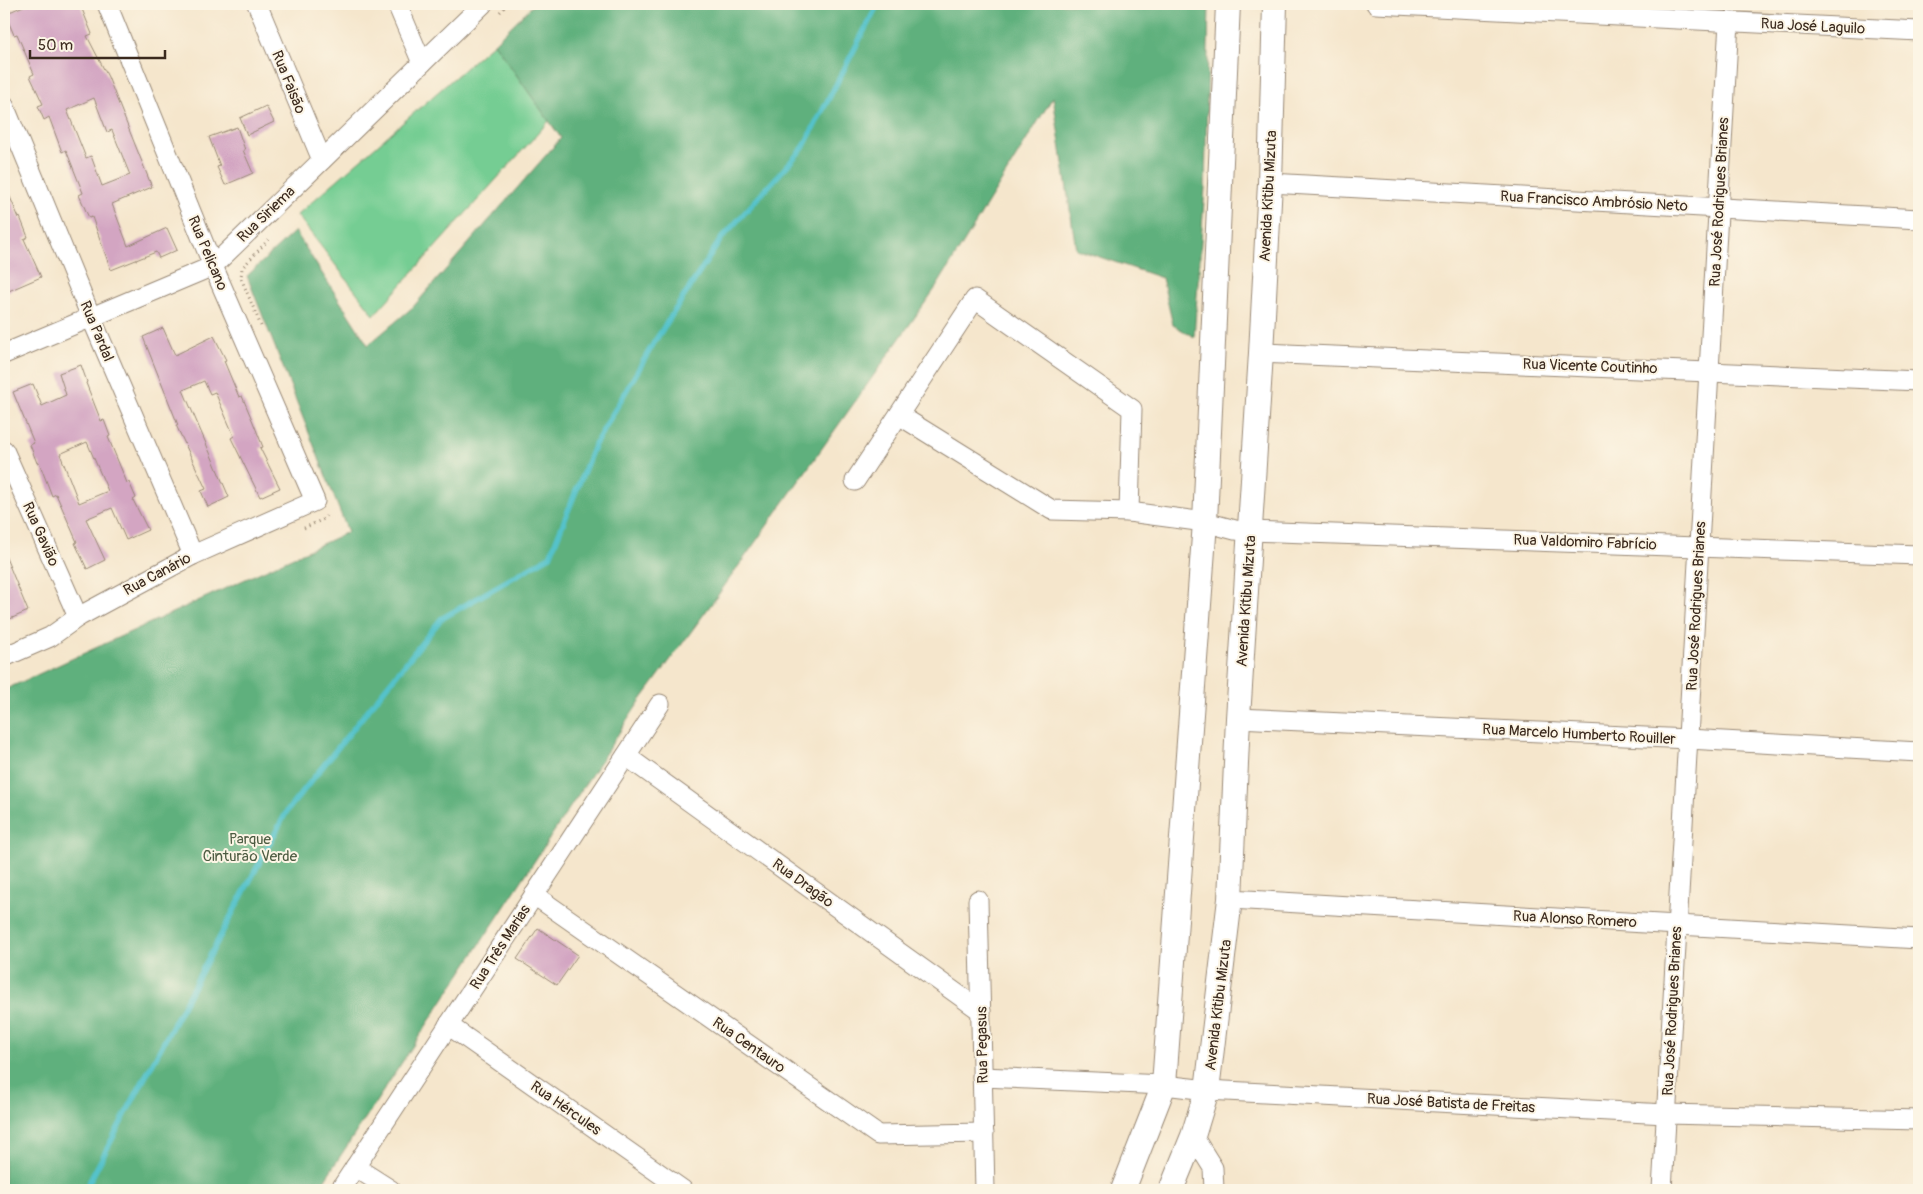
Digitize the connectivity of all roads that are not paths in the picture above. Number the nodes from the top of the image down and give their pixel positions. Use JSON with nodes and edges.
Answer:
{"nodes":[{"id":1,"x":107,"y":4,"type":"edge"},
{"id":2,"x":257,"y":4,"type":"edge"},
{"id":3,"x":397,"y":4,"type":"edge"},
{"id":4,"x":482,"y":4,"type":"edge"},
{"id":5,"x":1228,"y":4,"type":"edge"},
{"id":6,"x":1276,"y":4,"type":"edge"},
{"id":7,"x":1376,"y":4,"type":"edge"},
{"id":8,"x":1729,"y":22,"type":"junction"},
{"id":9,"x":1919,"y":32,"type":"edge"},
{"id":10,"x":422,"y":63,"type":"junction"},
{"id":11,"x":4,"y":105,"type":"edge"},
{"id":12,"x":322,"y":160,"type":"junction"},
{"id":13,"x":1270,"y":183,"type":"junction"},
{"id":14,"x":1718,"y":208,"type":"junction"},
{"id":15,"x":1919,"y":219,"type":"edge"},
{"id":16,"x":213,"y":266,"type":"junction"},
{"id":17,"x":91,"y":317,"type":"junction"},
{"id":18,"x":1261,"y":353,"type":"junction"},
{"id":19,"x":4,"y":354,"type":"edge"},
{"id":20,"x":1709,"y":371,"type":"junction"},
{"id":21,"x":1919,"y":381,"type":"edge"},
{"id":22,"x":899,"y":415,"type":"junction"},
{"id":23,"x":4,"y":450,"type":"edge"},
{"id":24,"x":854,"y":481,"type":"dead end"},
{"id":25,"x":315,"y":501,"type":"joint"},
{"id":26,"x":1129,"y":512,"type":"junction"},
{"id":27,"x":1205,"y":522,"type":"junction"},
{"id":28,"x":1250,"y":531,"type":"junction"},
{"id":29,"x":1699,"y":546,"type":"junction"},
{"id":30,"x":193,"y":554,"type":"junction"},
{"id":31,"x":1919,"y":555,"type":"edge"},
{"id":32,"x":78,"y":617,"type":"junction"},
{"id":33,"x":4,"y":657,"type":"edge"},
{"id":34,"x":660,"y":704,"type":"dead end"},
{"id":35,"x":1238,"y":718,"type":"junction"},
{"id":36,"x":1688,"y":739,"type":"junction"},
{"id":37,"x":1919,"y":752,"type":"edge"},
{"id":38,"x":626,"y":756,"type":"junction"},
{"id":39,"x":534,"y":895,"type":"junction"},
{"id":40,"x":1230,"y":899,"type":"junction"},
{"id":41,"x":978,"y":900,"type":"dead end"},
{"id":42,"x":1677,"y":925,"type":"junction"},
{"id":43,"x":1919,"y":939,"type":"edge"},
{"id":44,"x":981,"y":1010,"type":"junction"},
{"id":45,"x":448,"y":1026,"type":"junction"},
{"id":46,"x":982,"y":1077,"type":"junction"},
{"id":47,"x":1164,"y":1085,"type":"junction"},
{"id":48,"x":1207,"y":1090,"type":"junction"},
{"id":49,"x":1666,"y":1114,"type":"junction"},
{"id":50,"x":1919,"y":1120,"type":"edge"},
{"id":51,"x":984,"y":1133,"type":"junction"},
{"id":52,"x":1193,"y":1136,"type":"junction"},
{"id":53,"x":355,"y":1166,"type":"junction"},
{"id":54,"x":340,"y":1190,"type":"edge"},
{"id":55,"x":390,"y":1190,"type":"edge"},
{"id":56,"x":683,"y":1190,"type":"edge"},
{"id":57,"x":985,"y":1190,"type":"edge"},
{"id":58,"x":1123,"y":1190,"type":"edge"},
{"id":59,"x":1171,"y":1190,"type":"edge"},
{"id":60,"x":1214,"y":1190,"type":"edge"},
{"id":61,"x":1662,"y":1190,"type":"edge"}],
"edges":[{"from":1,"to":16,"type":"street","name":"Rua Pelicano"},
{"from":2,"to":12,"type":"street","name":"Rua Faisão"},
{"from":3,"to":10,"type":"street"},
{"from":4,"to":10,"type":"street","name":"Rua Siriema"},
{"from":5,"to":27,"type":"street"},
{"from":6,"to":13,"type":"street","name":"Avenida Kitibu Mizuta"},
{"from":7,"to":8,"type":"street","name":"Rua José Laguilo"},
{"from":8,"to":9,"type":"street","name":"Rua José Laguilo"},
{"from":8,"to":14,"type":"street","name":"Rua José Rodrigues Brianes"},
{"from":10,"to":12,"type":"street","name":"Rua Siriema"},
{"from":11,"to":17,"type":"street","name":"Rua Pardal"},
{"from":12,"to":16,"type":"street","name":"Rua Siriema"},
{"from":13,"to":14,"type":"street","name":"Rua Francisco Ambrósio Neto"},
{"from":13,"to":18,"type":"street","name":"Avenida Kitibu Mizuta"},
{"from":14,"to":15,"type":"street","name":"Rua Francisco Ambrósio Neto"},
{"from":14,"to":20,"type":"street","name":"Rua José Rodrigues Brianes"},
{"from":16,"to":17,"type":"street","name":"Rua Siriema"},
{"from":16,"to":25,"type":"street","name":"Rua Pelicano"},
{"from":17,"to":19,"type":"street","name":"Rua Siriema"},
{"from":17,"to":30,"type":"street","name":"Rua Pardal"},
{"from":18,"to":20,"type":"street","name":"Rua Vicente Coutinho"},
{"from":18,"to":28,"type":"street","name":"Avenida Kitibu Mizuta"},
{"from":20,"to":21,"type":"street","name":"Rua Vicente Coutinho"},
{"from":20,"to":29,"type":"street","name":"Rua José Rodrigues Brianes"},
{"from":22,"to":24,"type":"street"},
{"from":22,"to":26,"type":"street","name":"Rua Valdomiro Fabrício"},
{"from":22,"to":26,"type":"street"},
{"from":23,"to":32,"type":"street","name":"Rua Gavião"},
{"from":25,"to":30,"type":"street","name":"Rua Canário"},
{"from":26,"to":27,"type":"street","name":"Rua Valdomiro Fabrício"},
{"from":27,"to":28,"type":"street","name":"Rua Valdomiro Fabrício"},
{"from":27,"to":47,"type":"street"},
{"from":28,"to":29,"type":"street","name":"Rua Valdomiro Fabrício"},
{"from":28,"to":35,"type":"street","name":"Avenida Kitibu Mizuta"},
{"from":29,"to":31,"type":"street","name":"Rua Valdomiro Fabrício"},
{"from":29,"to":36,"type":"street","name":"Rua José Rodrigues Brianes"},
{"from":30,"to":32,"type":"street","name":"Rua Canário"},
{"from":32,"to":33,"type":"street","name":"Rua Canário"},
{"from":34,"to":38,"type":"street","name":"Rua Três Marias"},
{"from":35,"to":36,"type":"street","name":"Rua Marcelo Humberto Rouiller"},
{"from":35,"to":40,"type":"street","name":"Avenida Kitibu Mizuta"},
{"from":36,"to":37,"type":"street","name":"Rua Marcelo Humberto Rouiller"},
{"from":36,"to":42,"type":"street","name":"Rua José Rodrigues Brianes"},
{"from":38,"to":39,"type":"street","name":"Rua Três Marias"},
{"from":38,"to":44,"type":"street","name":"Rua Dragão"},
{"from":39,"to":45,"type":"street","name":"Rua Três Marias"},
{"from":39,"to":51,"type":"street","name":"Rua Centauro"},
{"from":40,"to":42,"type":"street","name":"Rua Alonso Romero"},
{"from":40,"to":48,"type":"street","name":"Avenida Kitibu Mizuta"},
{"from":41,"to":44,"type":"street","name":"Rua Pegasus"},
{"from":42,"to":43,"type":"street","name":"Rua Alonso Romero"},
{"from":42,"to":49,"type":"street","name":"Rua José Rodrigues Brianes"},
{"from":44,"to":46,"type":"street","name":"Rua Pegasus"},
{"from":45,"to":53,"type":"street","name":"Rua Três Marias"},
{"from":45,"to":56,"type":"street","name":"Rua Hércules"},
{"from":46,"to":47,"type":"street","name":"Rua José Batista de Freitas"},
{"from":46,"to":51,"type":"street","name":"Rua Pegasus"},
{"from":47,"to":48,"type":"street","name":"Rua José Batista de Freitas"},
{"from":47,"to":58,"type":"street"},
{"from":48,"to":49,"type":"street","name":"Rua José Batista de Freitas"},
{"from":48,"to":52,"type":"street","name":"Avenida Kitibu Mizuta"},
{"from":49,"to":50,"type":"street","name":"Rua José Batista de Freitas"},
{"from":49,"to":61,"type":"street","name":"Rua José Rodrigues Brianes"},
{"from":51,"to":57,"type":"street","name":"Rua Pegasus"},
{"from":52,"to":59,"type":"street","name":"Avenida Kitibu Mizuta"},
{"from":52,"to":60,"type":"street"},
{"from":53,"to":54,"type":"street","name":"Rua Três Marias"},
{"from":53,"to":55,"type":"street"}]}
